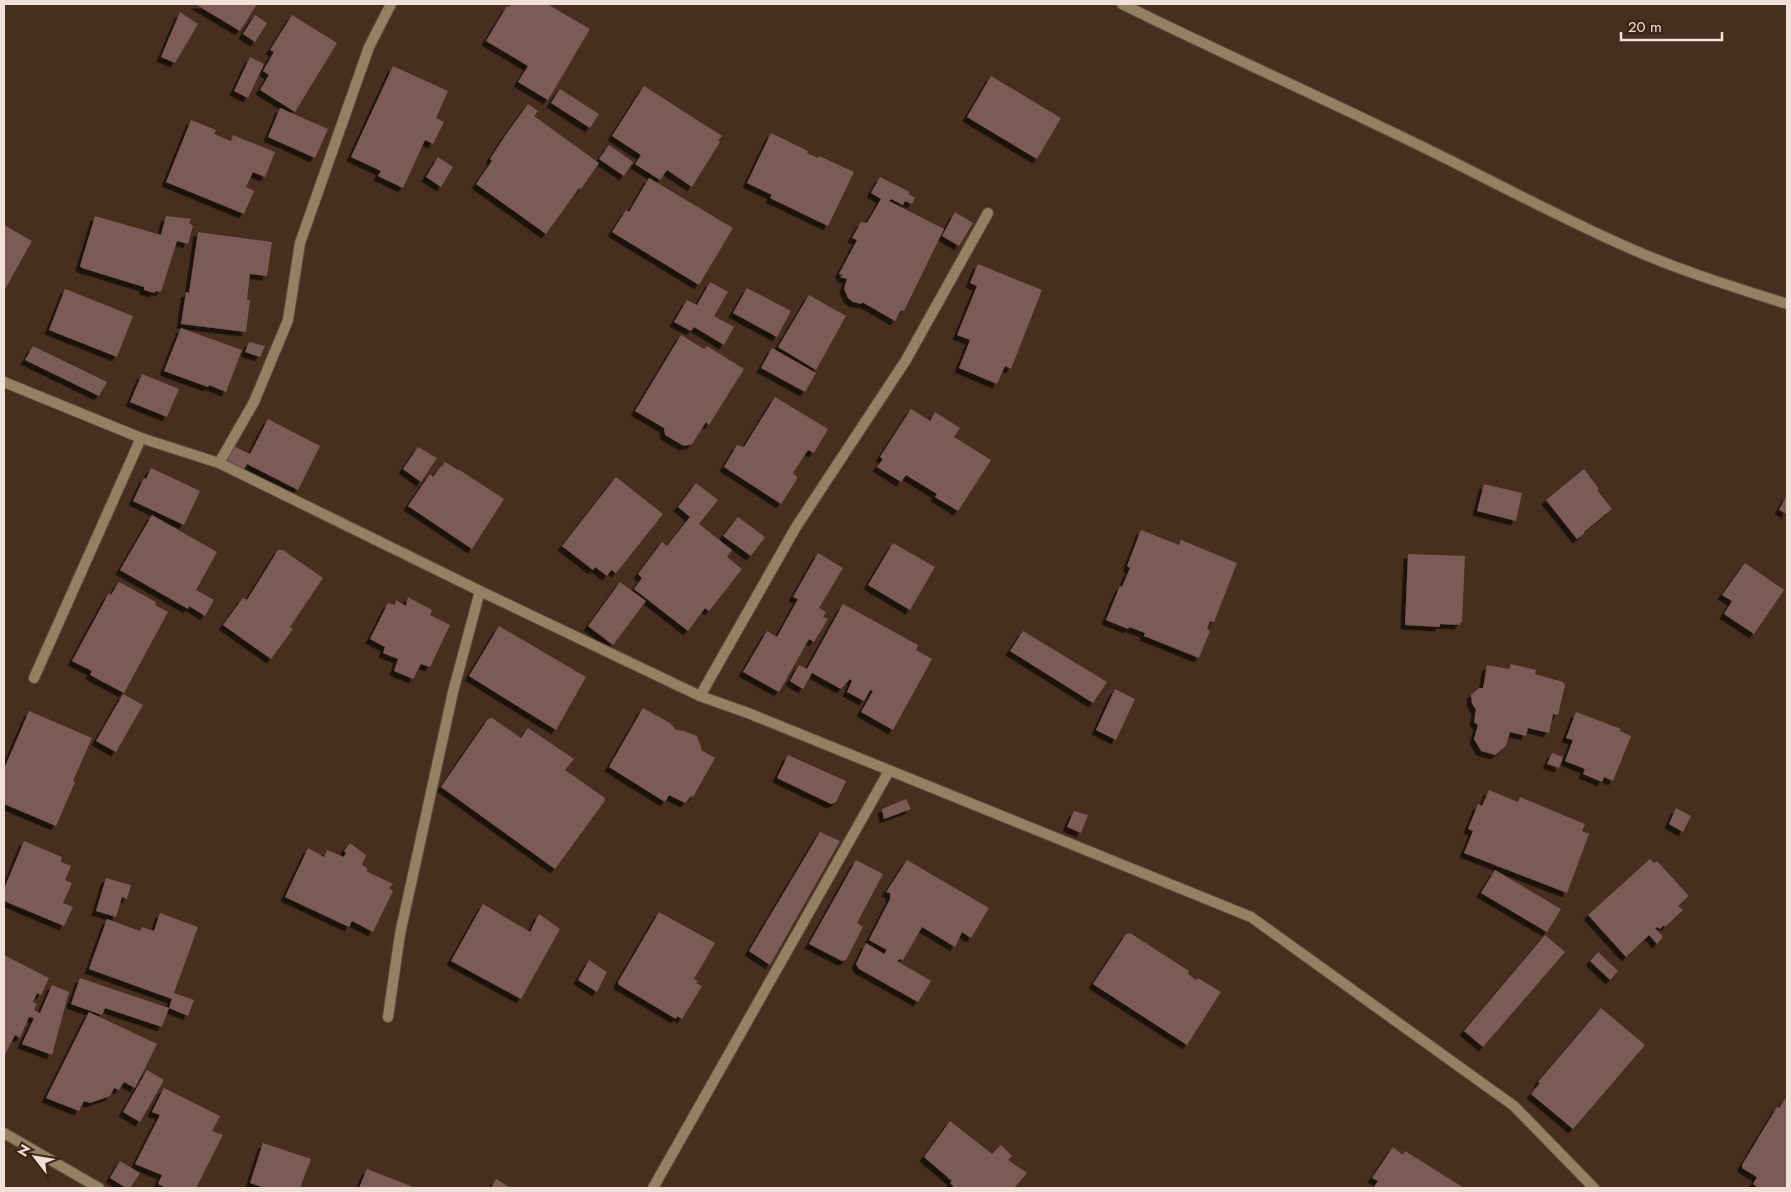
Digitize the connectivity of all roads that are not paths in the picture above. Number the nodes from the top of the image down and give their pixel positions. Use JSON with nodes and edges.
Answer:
{"nodes":[{"id":1,"x":391,"y":4,"type":"edge"},
{"id":2,"x":1122,"y":4,"type":"edge"},
{"id":3,"x":988,"y":213,"type":"dead end"},
{"id":4,"x":1787,"y":304,"type":"edge"},
{"id":5,"x":4,"y":382,"type":"edge"},
{"id":6,"x":141,"y":438,"type":"junction"},
{"id":7,"x":220,"y":463,"type":"junction"},
{"id":8,"x":480,"y":591,"type":"junction"},
{"id":9,"x":34,"y":678,"type":"dead end"},
{"id":10,"x":700,"y":696,"type":"junction"},
{"id":11,"x":889,"y":771,"type":"junction"},
{"id":12,"x":388,"y":1017,"type":"dead end"},
{"id":13,"x":4,"y":1133,"type":"edge"},
{"id":14,"x":100,"y":1188,"type":"edge"},
{"id":15,"x":653,"y":1188,"type":"edge"},
{"id":16,"x":1594,"y":1188,"type":"edge"}],
"edges":[{"from":1,"to":7,"type":"street"},
{"from":2,"to":4,"type":"street"},
{"from":3,"to":10,"type":"street"},
{"from":5,"to":6,"type":"street"},
{"from":6,"to":7,"type":"street"},
{"from":6,"to":9,"type":"street"},
{"from":7,"to":8,"type":"street"},
{"from":8,"to":10,"type":"street"},
{"from":8,"to":12,"type":"street"},
{"from":10,"to":11,"type":"street"},
{"from":11,"to":15,"type":"street"},
{"from":11,"to":16,"type":"street"},
{"from":13,"to":14,"type":"street"}]}
